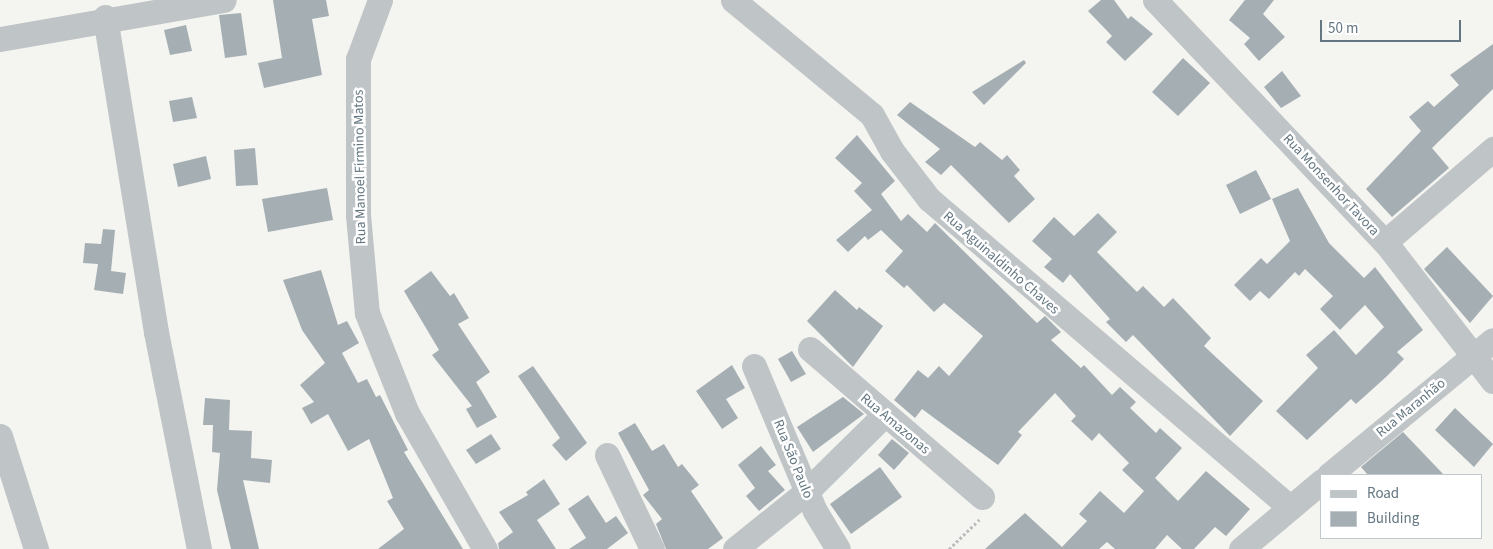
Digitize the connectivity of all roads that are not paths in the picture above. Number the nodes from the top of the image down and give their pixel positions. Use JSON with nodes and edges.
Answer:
{"nodes":[{"id":1,"x":224,"y":0,"type":"edge"},
{"id":2,"x":380,"y":0,"type":"edge"},
{"id":3,"x":733,"y":0,"type":"edge"},
{"id":4,"x":1155,"y":0,"type":"edge"},
{"id":5,"x":105,"y":18,"type":"junction"},
{"id":6,"x":0,"y":39,"type":"edge"},
{"id":7,"x":1493,"y":149,"type":"edge"},
{"id":8,"x":1385,"y":242,"type":"junction"},
{"id":9,"x":1493,"y":340,"type":"edge"},
{"id":10,"x":810,"y":349,"type":"dead end"},
{"id":11,"x":1472,"y":357,"type":"junction"},
{"id":12,"x":754,"y":366,"type":"dead end"},
{"id":13,"x":1493,"y":382,"type":"edge"},
{"id":14,"x":883,"y":416,"type":"junction"},
{"id":15,"x":0,"y":436,"type":"edge"},
{"id":16,"x":607,"y":455,"type":"dead end"},
{"id":17,"x":1330,"y":474,"type":"edge"},
{"id":18,"x":1320,"y":483,"type":"edge"},
{"id":19,"x":806,"y":492,"type":"junction"},
{"id":20,"x":982,"y":497,"type":"road end"},
{"id":21,"x":1290,"y":507,"type":"junction"},
{"id":22,"x":36,"y":549,"type":"edge"},
{"id":23,"x":199,"y":549,"type":"edge"},
{"id":24,"x":485,"y":549,"type":"edge"},
{"id":25,"x":652,"y":549,"type":"edge"},
{"id":26,"x":735,"y":549,"type":"edge"},
{"id":27,"x":838,"y":549,"type":"edge"},
{"id":28,"x":1241,"y":549,"type":"edge"}],
"edges":[{"from":1,"to":5,"type":"street"},
{"from":2,"to":24,"type":"street","name":"Rua Manoel Firmino Matos"},
{"from":3,"to":21,"type":"street","name":"Rua Aguinaldinho Chaves"},
{"from":4,"to":8,"type":"street","name":"Rua Monsenhor Tavora"},
{"from":5,"to":6,"type":"street"},
{"from":5,"to":23,"type":"street"},
{"from":7,"to":8,"type":"street"},
{"from":8,"to":11,"type":"street","name":"Rua Monsenhor Tavora"},
{"from":9,"to":11,"type":"street","name":"Rua Maranhão"},
{"from":10,"to":14,"type":"street","name":"Rua Amazonas"},
{"from":11,"to":13,"type":"street","name":"Rua Monsenhor Tavora"},
{"from":11,"to":17,"type":"street","name":"Rua Maranhão"},
{"from":12,"to":19,"type":"street","name":"Rua São Paulo"},
{"from":14,"to":19,"type":"street"},
{"from":14,"to":20,"type":"street","name":"Rua Amazonas"},
{"from":15,"to":22,"type":"street"},
{"from":16,"to":25,"type":"street"},
{"from":18,"to":21,"type":"street"},
{"from":19,"to":26,"type":"street"},
{"from":19,"to":27,"type":"street","name":"Rua São Paulo"},
{"from":21,"to":28,"type":"street"}]}
